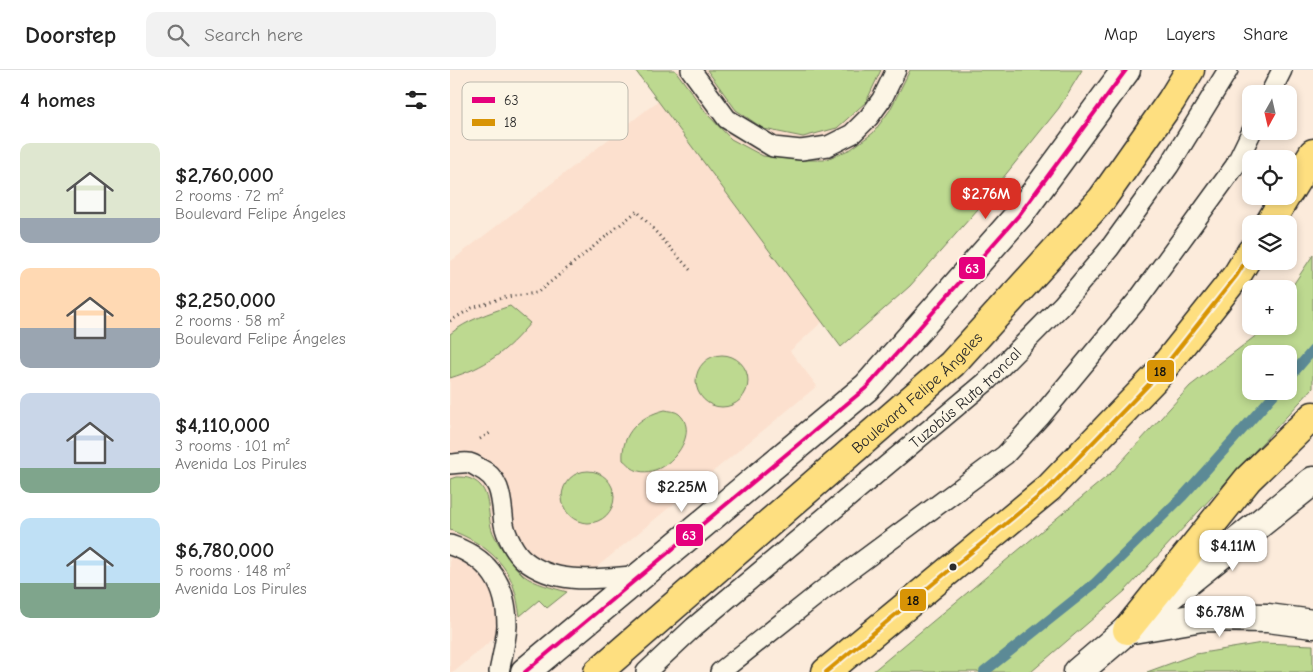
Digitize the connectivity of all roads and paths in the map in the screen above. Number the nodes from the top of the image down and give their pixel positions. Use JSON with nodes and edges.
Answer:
{"nodes":[{"id":1,"x":691,"y":70,"type":"edge"},
{"id":2,"x":896,"y":70,"type":"edge"},
{"id":3,"x":1126,"y":70,"type":"edge"},
{"id":4,"x":1190,"y":70,"type":"edge"},
{"id":5,"x":1228,"y":70,"type":"edge"},
{"id":6,"x":1282,"y":70,"type":"edge"},
{"id":7,"x":1274,"y":85,"type":"edge"},
{"id":8,"x":1248,"y":140,"type":"edge"},
{"id":9,"x":1313,"y":153,"type":"edge"},
{"id":10,"x":1297,"y":179,"type":"edge"},
{"id":11,"x":1242,"y":267,"type":"edge"},
{"id":12,"x":692,"y":272,"type":"dead end"},
{"id":13,"x":450,"y":321,"type":"edge"},
{"id":14,"x":1313,"y":416,"type":"edge"},
{"id":15,"x":450,"y":464,"type":"edge"},
{"id":16,"x":1313,"y":481,"type":"edge"},
{"id":17,"x":450,"y":545,"type":"edge"},
{"id":18,"x":642,"y":575,"type":"junction"},
{"id":19,"x":1313,"y":624,"type":"edge"},
{"id":20,"x":1127,"y":630,"type":"junction"},
{"id":21,"x":499,"y":672,"type":"edge"},
{"id":22,"x":525,"y":672,"type":"edge"},
{"id":23,"x":598,"y":672,"type":"edge"},
{"id":24,"x":646,"y":672,"type":"edge"},
{"id":25,"x":720,"y":672,"type":"edge"},
{"id":26,"x":826,"y":672,"type":"edge"},
{"id":27,"x":1078,"y":672,"type":"edge"}],
"edges":[{"from":1,"to":2,"type":"lane"},
{"from":3,"to":18,"type":"main road"},
{"from":4,"to":23,"type":"main road","name":"Boulevard Felipe Ángeles"},
{"from":5,"to":24,"type":"lane","name":"Tuzobús Ruta troncal"},
{"from":6,"to":7,"type":"lane"},
{"from":8,"to":25,"type":"lane"},
{"from":9,"to":10,"type":"main road"},
{"from":11,"to":26,"type":"main road"},
{"from":12,"to":13,"type":"path"},
{"from":14,"to":20,"type":"main road"},
{"from":15,"to":18,"type":"lane"},
{"from":16,"to":20,"type":"main road"},
{"from":17,"to":21,"type":"lane"},
{"from":18,"to":22,"type":"main road"},
{"from":19,"to":20,"type":"main road"},
{"from":20,"to":27,"type":"main road"}]}
